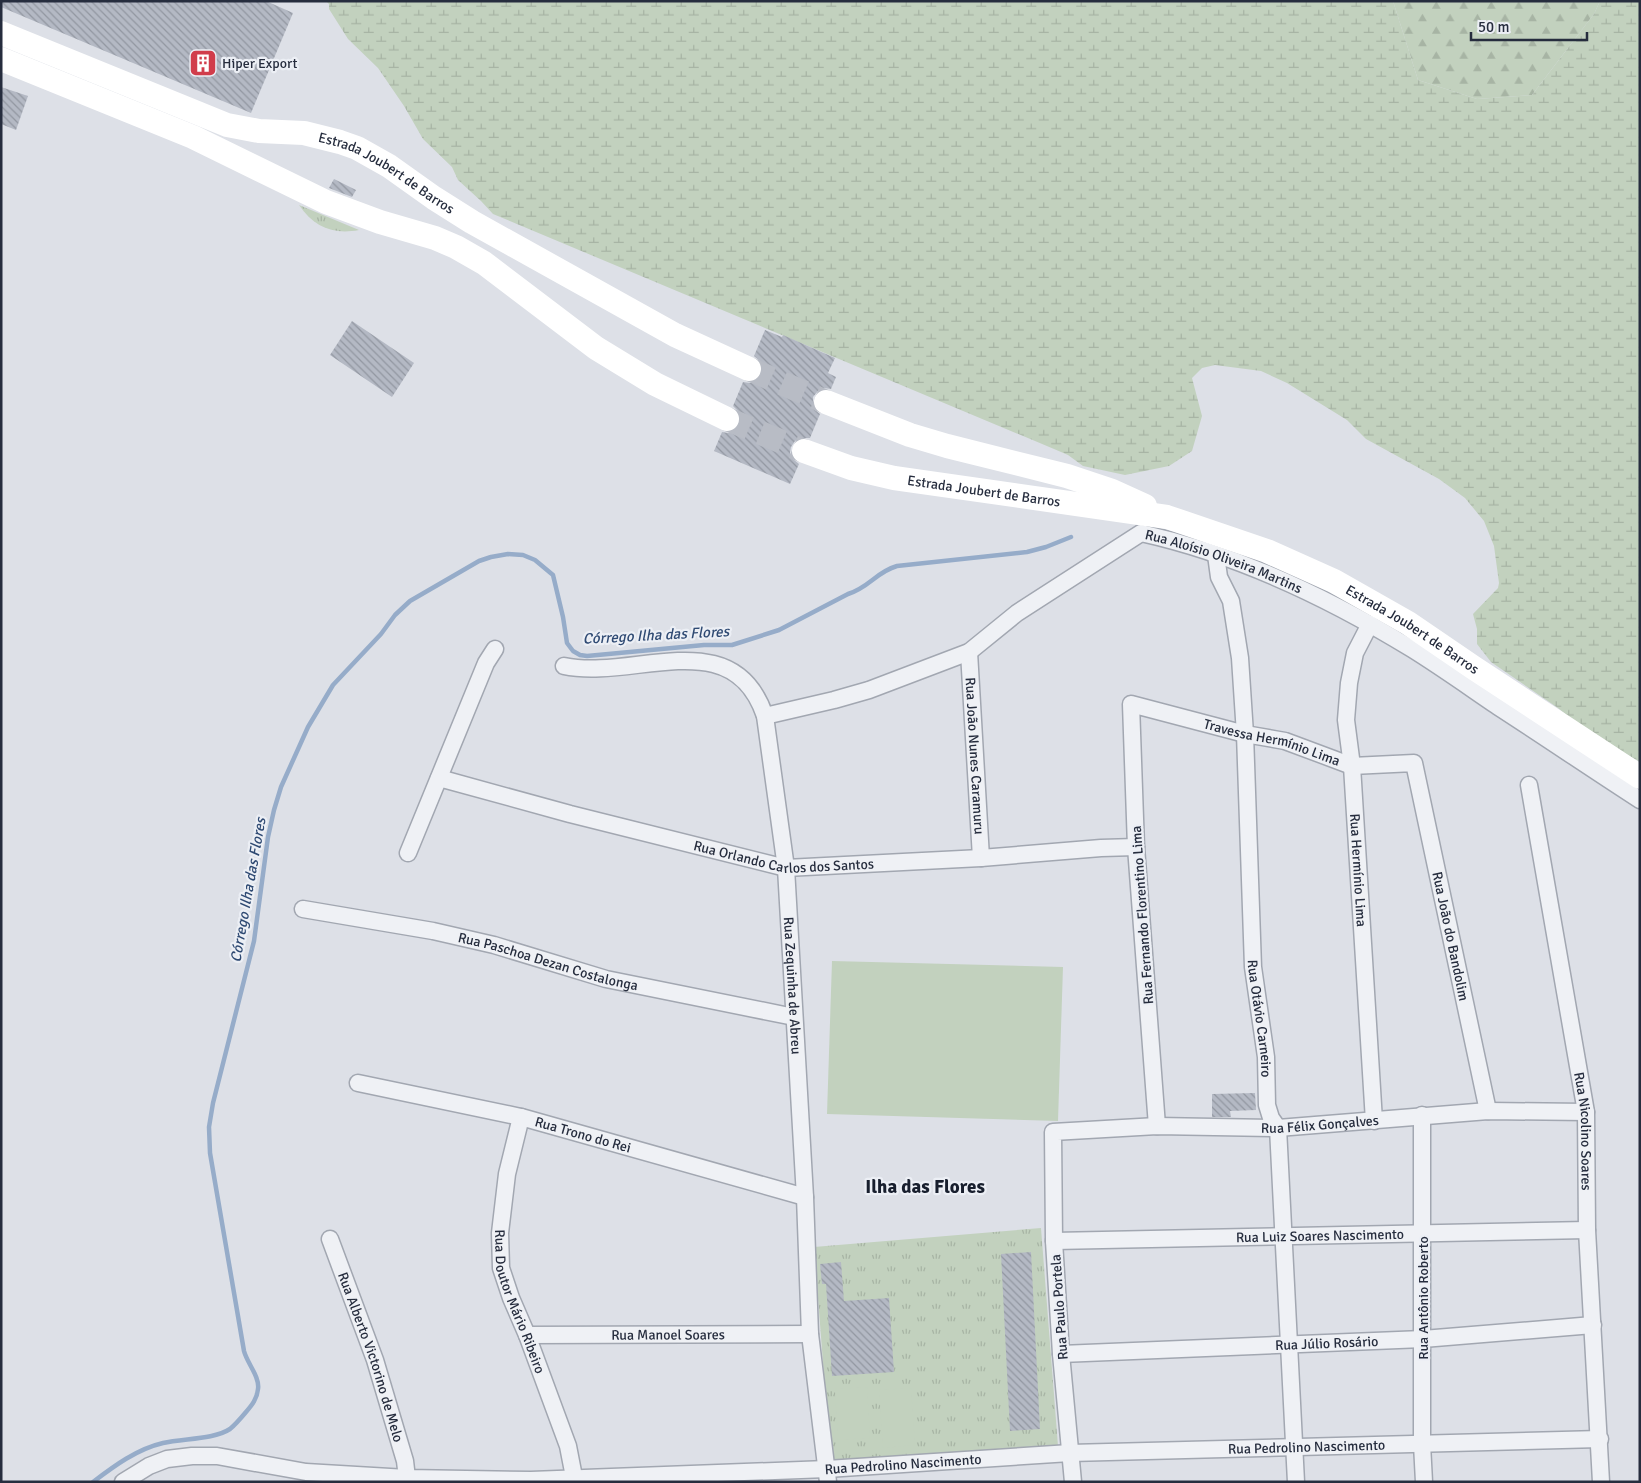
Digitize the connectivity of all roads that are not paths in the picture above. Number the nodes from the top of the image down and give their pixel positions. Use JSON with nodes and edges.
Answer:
{"nodes":[{"id":1,"x":1,"y":33,"type":"edge"},
{"id":2,"x":1,"y":60,"type":"edge"},
{"id":3,"x":749,"y":369,"type":"tunnel mouth"},
{"id":4,"x":826,"y":402,"type":"tunnel mouth"},
{"id":5,"x":727,"y":419,"type":"tunnel mouth"},
{"id":6,"x":804,"y":451,"type":"tunnel mouth"},
{"id":7,"x":1167,"y":517,"type":"junction"},
{"id":8,"x":1216,"y":555,"type":"junction"},
{"id":9,"x":1370,"y":624,"type":"junction"},
{"id":10,"x":495,"y":649,"type":"dead end"},
{"id":11,"x":969,"y":652,"type":"junction"},
{"id":12,"x":564,"y":666,"type":"dead end"},
{"id":13,"x":1131,"y":704,"type":"joint"},
{"id":14,"x":765,"y":716,"type":"junction"},
{"id":15,"x":1245,"y":734,"type":"junction"},
{"id":16,"x":1414,"y":763,"type":"joint"},
{"id":17,"x":1352,"y":766,"type":"junction"},
{"id":18,"x":1640,"y":777,"type":"edge"},
{"id":19,"x":439,"y":778,"type":"junction"},
{"id":20,"x":1529,"y":785,"type":"dead end"},
{"id":21,"x":1640,"y":800,"type":"edge"},
{"id":22,"x":1136,"y":847,"type":"junction"},
{"id":23,"x":408,"y":853,"type":"dead end"},
{"id":24,"x":981,"y":858,"type":"junction"},
{"id":25,"x":786,"y":868,"type":"junction"},
{"id":26,"x":303,"y":909,"type":"dead end"},
{"id":27,"x":794,"y":1016,"type":"junction"},
{"id":28,"x":358,"y":1083,"type":"dead end"},
{"id":29,"x":1488,"y":1111,"type":"junction"},
{"id":30,"x":1586,"y":1112,"type":"junction"},
{"id":31,"x":1422,"y":1115,"type":"junction"},
{"id":32,"x":521,"y":1117,"type":"junction"},
{"id":33,"x":1374,"y":1121,"type":"junction"},
{"id":34,"x":1157,"y":1126,"type":"junction"},
{"id":35,"x":1278,"y":1128,"type":"junction"},
{"id":36,"x":1053,"y":1132,"type":"joint"},
{"id":37,"x":805,"y":1198,"type":"junction"},
{"id":38,"x":1587,"y":1230,"type":"junction"},
{"id":39,"x":1423,"y":1233,"type":"junction"},
{"id":40,"x":1284,"y":1236,"type":"junction"},
{"id":41,"x":330,"y":1239,"type":"dead end"},
{"id":42,"x":1054,"y":1241,"type":"junction"},
{"id":43,"x":1593,"y":1325,"type":"junction"},
{"id":44,"x":810,"y":1334,"type":"junction"},
{"id":45,"x":527,"y":1335,"type":"junction"},
{"id":46,"x":1423,"y":1339,"type":"junction"},
{"id":47,"x":1290,"y":1344,"type":"junction"},
{"id":48,"x":1062,"y":1354,"type":"junction"},
{"id":49,"x":1600,"y":1439,"type":"junction"},
{"id":50,"x":1422,"y":1444,"type":"junction"},
{"id":51,"x":1294,"y":1446,"type":"junction"},
{"id":52,"x":1070,"y":1453,"type":"junction"},
{"id":53,"x":827,"y":1475,"type":"edge"},
{"id":54,"x":407,"y":1478,"type":"junction"},
{"id":55,"x":575,"y":1480,"type":"edge"},
{"id":56,"x":123,"y":1482,"type":"edge"},
{"id":57,"x":1073,"y":1482,"type":"edge"},
{"id":58,"x":1296,"y":1482,"type":"edge"},
{"id":59,"x":1424,"y":1482,"type":"edge"},
{"id":60,"x":1601,"y":1482,"type":"edge"}],
"edges":[{"from":1,"to":3,"type":"main road","name":"Estrada Joubert de Barros"},
{"from":2,"to":5,"type":"main road"},
{"from":4,"to":7,"type":"main road","name":"Estrada Joubert de Barros"},
{"from":6,"to":7,"type":"main road","name":"Estrada Joubert de Barros"},
{"from":7,"to":18,"type":"main road","name":"Estrada Joubert de Barros"},
{"from":8,"to":9,"type":"street","name":"Rua Aloísio Oliveira Martins"},
{"from":8,"to":11,"type":"street","name":"Rua Aloísio Oliveira Martins"},
{"from":8,"to":15,"type":"street","name":"Rua Otávio Carneiro"},
{"from":9,"to":17,"type":"street","name":"Rua Hermínio Lima"},
{"from":9,"to":21,"type":"street","name":"Rua Aloísio Oliveira Martins"},
{"from":10,"to":19,"type":"street"},
{"from":11,"to":14,"type":"street","name":"Rua Aloísio Oliveira Martins"},
{"from":11,"to":24,"type":"street","name":"Rua João Nunes Caramuru"},
{"from":12,"to":14,"type":"street","name":"Rua Zequinha de Abreu"},
{"from":13,"to":15,"type":"street","name":"Travessa Hermínio Lima"},
{"from":13,"to":22,"type":"street","name":"Rua Fernando Florentino Lima"},
{"from":14,"to":25,"type":"street","name":"Rua Zequinha de Abreu"},
{"from":15,"to":17,"type":"street","name":"Travessa Hermínio Lima"},
{"from":15,"to":35,"type":"street","name":"Rua Otávio Carneiro"},
{"from":16,"to":17,"type":"street","name":"Travessa Hermínio Lima"},
{"from":16,"to":29,"type":"street","name":"Rua João do Bandolim"},
{"from":17,"to":33,"type":"street","name":"Rua Hermínio Lima"},
{"from":19,"to":23,"type":"street"},
{"from":19,"to":25,"type":"street","name":"Rua Orlando Carlos dos Santos"},
{"from":20,"to":30,"type":"street","name":"Rua Nicolino Soares"},
{"from":22,"to":24,"type":"street","name":"Rua Orlando Carlos dos Santos"},
{"from":22,"to":34,"type":"street","name":"Rua Fernando Florentino Lima"},
{"from":24,"to":25,"type":"street","name":"Rua Orlando Carlos dos Santos"},
{"from":25,"to":27,"type":"street","name":"Rua Zequinha de Abreu"},
{"from":26,"to":27,"type":"street","name":"Rua Paschoa Dezan Costalonga"},
{"from":27,"to":37,"type":"street","name":"Rua Zequinha de Abreu"},
{"from":28,"to":32,"type":"street","name":"Rua Trono do Rei"},
{"from":29,"to":30,"type":"street","name":"Rua Félix Gonçalves"},
{"from":29,"to":31,"type":"street","name":"Rua Félix Gonçalves"},
{"from":30,"to":38,"type":"street","name":"Rua Nicolino Soares"},
{"from":31,"to":33,"type":"street","name":"Rua Félix Gonçalves"},
{"from":31,"to":39,"type":"street","name":"Rua Antônio Roberto"},
{"from":32,"to":37,"type":"street","name":"Rua Trono do Rei"},
{"from":32,"to":45,"type":"street","name":"Rua Doutor Mário Ribeiro"},
{"from":33,"to":35,"type":"street","name":"Rua Félix Gonçalves"},
{"from":34,"to":35,"type":"street","name":"Rua Félix Gonçalves"},
{"from":34,"to":36,"type":"street","name":"Rua Félix Gonçalves"},
{"from":35,"to":40,"type":"street","name":"Rua Otávio Carneiro"},
{"from":36,"to":42,"type":"street","name":"Rua Paulo Portela"},
{"from":37,"to":44,"type":"street","name":"Rua Zequinha de Abreu"},
{"from":38,"to":39,"type":"street","name":"Rua Luiz Soares Nascimento"},
{"from":38,"to":43,"type":"street","name":"Rua Nicolino Soares"},
{"from":39,"to":40,"type":"street","name":"Rua Luiz Soares Nascimento"},
{"from":39,"to":46,"type":"street","name":"Rua Antônio Roberto"},
{"from":40,"to":42,"type":"street","name":"Rua Luiz Soares Nascimento"},
{"from":40,"to":47,"type":"street","name":"Rua Otávio Carneiro"},
{"from":41,"to":54,"type":"street","name":"Rua Alberto Victorino de Melo"},
{"from":42,"to":48,"type":"street","name":"Rua Paulo Portela"},
{"from":43,"to":46,"type":"street","name":"Rua Júlio Rosário"},
{"from":43,"to":49,"type":"street","name":"Rua Nicolino Soares"},
{"from":44,"to":45,"type":"street","name":"Rua Manoel Soares"},
{"from":44,"to":53,"type":"street","name":"Rua Zequinha de Abreu"},
{"from":45,"to":55,"type":"street","name":"Rua Doutor Mário Ribeiro"},
{"from":46,"to":47,"type":"street","name":"Rua Júlio Rosário"},
{"from":46,"to":50,"type":"street","name":"Rua Antônio Roberto"},
{"from":47,"to":48,"type":"street","name":"Rua Júlio Rosário"},
{"from":47,"to":51,"type":"street","name":"Rua Otávio Carneiro"},
{"from":48,"to":52,"type":"street","name":"Rua Paulo Portela"},
{"from":49,"to":50,"type":"street","name":"Rua Pedrolino Nascimento"},
{"from":49,"to":60,"type":"street","name":"Rua Nicolino Soares"},
{"from":50,"to":51,"type":"street","name":"Rua Pedrolino Nascimento"},
{"from":50,"to":59,"type":"street","name":"Rua Antônio Roberto"},
{"from":51,"to":52,"type":"street","name":"Rua Pedrolino Nascimento"},
{"from":51,"to":58,"type":"street","name":"Rua Otávio Carneiro"},
{"from":52,"to":53,"type":"street","name":"Rua Pedrolino Nascimento"},
{"from":52,"to":57,"type":"street","name":"Rua Paulo Portela"},
{"from":53,"to":55,"type":"street","name":"Rua Pedrolino Nascimento"},
{"from":54,"to":55,"type":"street","name":"Rua Pedrolino Nascimento"},
{"from":54,"to":56,"type":"street","name":"Rua Pedrolino Nascimento"}]}
